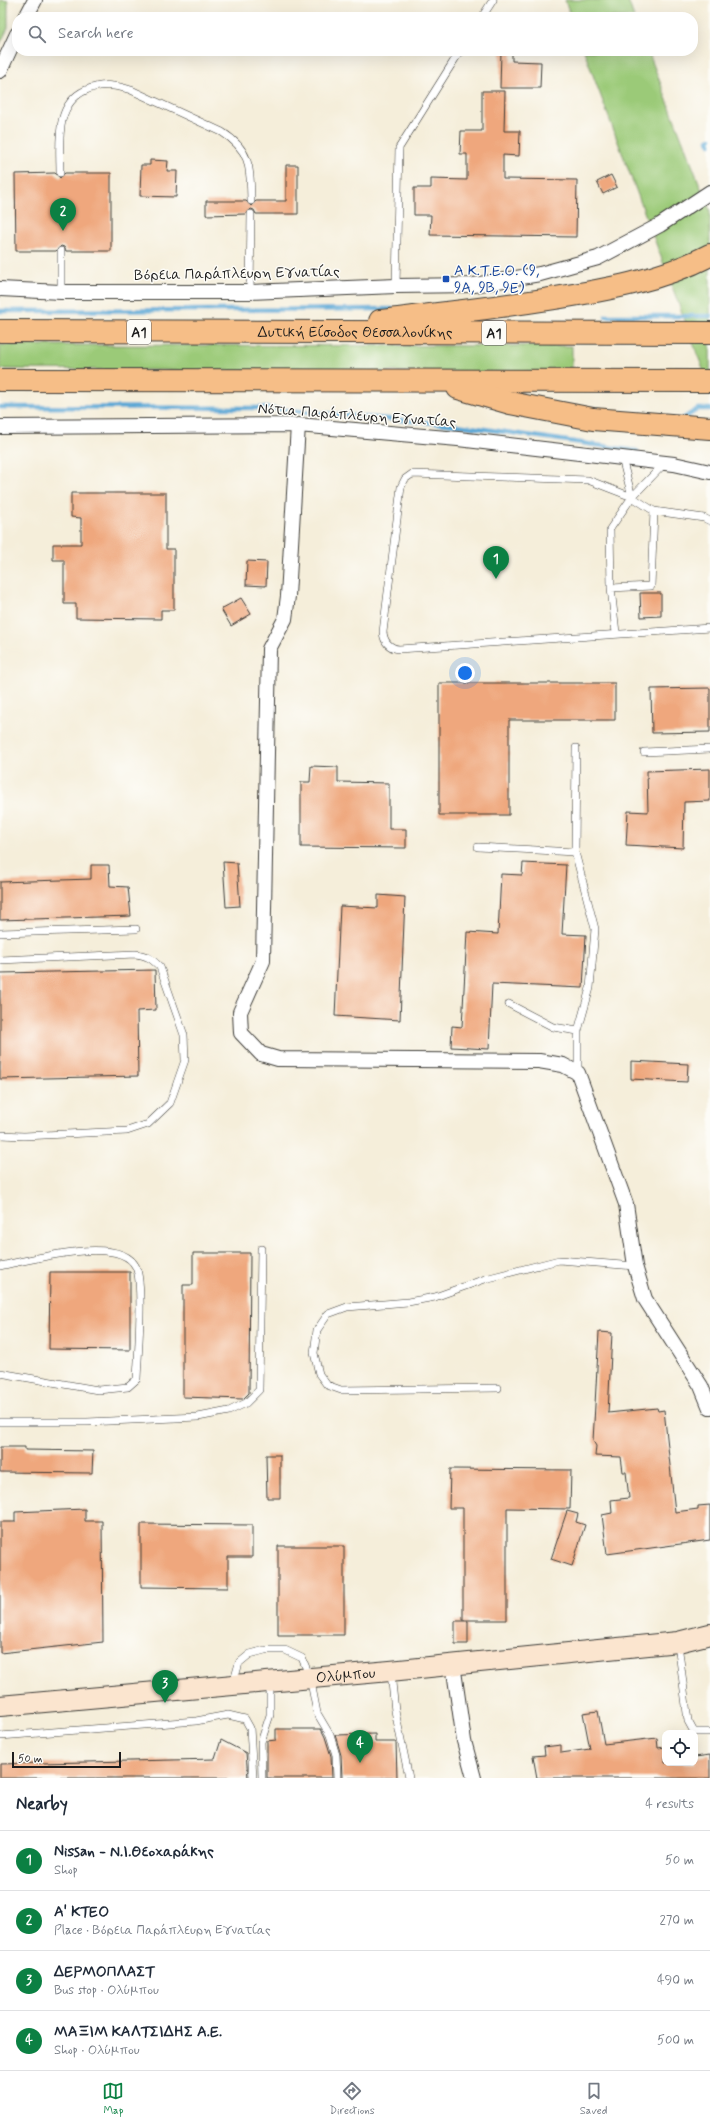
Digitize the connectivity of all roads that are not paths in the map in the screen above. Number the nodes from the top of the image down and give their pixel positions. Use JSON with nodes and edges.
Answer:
{"nodes":[{"id":1,"x":35,"y":0,"type":"edge"},
{"id":2,"x":493,"y":0,"type":"edge"},
{"id":3,"x":29,"y":12,"type":"edge"},
{"id":4,"x":485,"y":12,"type":"edge"},
{"id":5,"x":12,"y":45,"type":"edge"},
{"id":6,"x":457,"y":56,"type":"edge"},
{"id":7,"x":0,"y":71,"type":"edge"},
{"id":8,"x":60,"y":173,"type":"dead end"},
{"id":9,"x":710,"y":192,"type":"edge"},
{"id":10,"x":251,"y":201,"type":"dead end"},
{"id":11,"x":251,"y":214,"type":"dead end"},
{"id":12,"x":61,"y":251,"type":"dead end"},
{"id":13,"x":710,"y":255,"type":"edge"},
{"id":14,"x":396,"y":286,"type":"junction"},
{"id":15,"x":0,"y":289,"type":"edge"},
{"id":16,"x":61,"y":292,"type":"junction"},
{"id":17,"x":250,"y":292,"type":"junction"},
{"id":18,"x":0,"y":332,"type":"edge"},
{"id":19,"x":277,"y":333,"type":"junction"},
{"id":20,"x":710,"y":333,"type":"edge"},
{"id":21,"x":0,"y":380,"type":"edge"},
{"id":22,"x":432,"y":380,"type":"junction"},
{"id":23,"x":710,"y":381,"type":"edge"},
{"id":24,"x":298,"y":425,"type":"junction"},
{"id":25,"x":0,"y":427,"type":"edge"},
{"id":26,"x":710,"y":428,"type":"edge"},
{"id":27,"x":622,"y":458,"type":"junction"},
{"id":28,"x":665,"y":463,"type":"junction"},
{"id":29,"x":710,"y":472,"type":"edge"},
{"id":30,"x":632,"y":497,"type":"junction"},
{"id":31,"x":654,"y":511,"type":"junction"},
{"id":32,"x":710,"y":521,"type":"edge"},
{"id":33,"x":611,"y":588,"type":"junction"},
{"id":34,"x":710,"y":628,"type":"edge"},
{"id":35,"x":616,"y":633,"type":"junction"},
{"id":36,"x":576,"y":748,"type":"dead end"},
{"id":37,"x":710,"y":749,"type":"edge"},
{"id":38,"x":644,"y":752,"type":"dead end"},
{"id":39,"x":478,"y":847,"type":"dead end"},
{"id":40,"x":575,"y":852,"type":"junction"},
{"id":41,"x":136,"y":929,"type":"dead end"},
{"id":42,"x":0,"y":933,"type":"edge"},
{"id":43,"x":0,"y":960,"type":"edge"},
{"id":44,"x":509,"y":1004,"type":"dead end"},
{"id":45,"x":578,"y":1031,"type":"junction"},
{"id":46,"x":578,"y":1073,"type":"junction"},
{"id":47,"x":0,"y":1135,"type":"edge"},
{"id":48,"x":261,"y":1249,"type":"dead end"},
{"id":49,"x":0,"y":1266,"type":"edge"},
{"id":50,"x":635,"y":1266,"type":"junction"},
{"id":51,"x":0,"y":1373,"type":"edge"},
{"id":52,"x":498,"y":1388,"type":"dead end"},
{"id":53,"x":710,"y":1408,"type":"edge"},
{"id":54,"x":0,"y":1422,"type":"edge"},
{"id":55,"x":697,"y":1638,"type":"edge"},
{"id":56,"x":453,"y":1664,"type":"junction"},
{"id":57,"x":390,"y":1671,"type":"junction"},
{"id":58,"x":310,"y":1677,"type":"junction"},
{"id":59,"x":270,"y":1681,"type":"junction"},
{"id":60,"x":233,"y":1684,"type":"junction"},
{"id":61,"x":0,"y":1706,"type":"edge"},
{"id":62,"x":710,"y":1732,"type":"edge"},
{"id":63,"x":0,"y":1736,"type":"edge"},
{"id":64,"x":253,"y":1778,"type":"edge"},
{"id":65,"x":262,"y":1778,"type":"edge"},
{"id":66,"x":337,"y":1778,"type":"edge"},
{"id":67,"x":409,"y":1778,"type":"edge"},
{"id":68,"x":474,"y":1778,"type":"edge"}],
"edges":[{"from":1,"to":3,"type":"street"},
{"from":2,"to":4,"type":"lane"},
{"from":5,"to":7,"type":"street"},
{"from":6,"to":14,"type":"lane"},
{"from":8,"to":10,"type":"lane"},
{"from":9,"to":14,"type":"street","name":"Βόρεια Παράπλευρη Εγνατίας"},
{"from":11,"to":17,"type":"lane"},
{"from":12,"to":16,"type":"lane"},
{"from":13,"to":19,"type":"highway"},
{"from":14,"to":17,"type":"street","name":"Βόρεια Παράπλευρη Εγνατίας"},
{"from":15,"to":16,"type":"street","name":"Βόρεια Παράπλευρη Εγνατίας"},
{"from":16,"to":17,"type":"street","name":"Βόρεια Παράπλευρη Εγνατίας"},
{"from":18,"to":19,"type":"highway","name":"Δυτική Είσοδος Θεσσαλονίκης","number":"Α1"},
{"from":19,"to":20,"type":"highway","name":"Δυτική Είσοδος Θεσσαλονίκης","number":"Α1"},
{"from":21,"to":22,"type":"highway"},
{"from":22,"to":23,"type":"highway"},
{"from":22,"to":26,"type":"highway"},
{"from":24,"to":25,"type":"street","name":"Νότια Παράπλευρη Εγνατίας"},
{"from":24,"to":27,"type":"street","name":"Νότια Παράπλευρη Εγνατίας"},
{"from":24,"to":46,"type":"street"},
{"from":27,"to":28,"type":"street","name":"Νότια Παράπλευρη Εγνατίας"},
{"from":27,"to":30,"type":"lane"},
{"from":28,"to":29,"type":"street","name":"Νότια Παράπλευρη Εγνατίας"},
{"from":28,"to":30,"type":"lane"},
{"from":30,"to":31,"type":"lane"},
{"from":30,"to":33,"type":"lane"},
{"from":30,"to":35,"type":"lane"},
{"from":31,"to":32,"type":"lane"},
{"from":31,"to":33,"type":"lane"},
{"from":33,"to":35,"type":"lane"},
{"from":34,"to":35,"type":"lane"},
{"from":36,"to":40,"type":"lane"},
{"from":37,"to":38,"type":"lane"},
{"from":39,"to":40,"type":"lane"},
{"from":40,"to":45,"type":"lane"},
{"from":41,"to":42,"type":"lane"},
{"from":43,"to":47,"type":"lane"},
{"from":44,"to":45,"type":"lane"},
{"from":45,"to":46,"type":"lane"},
{"from":46,"to":50,"type":"street"},
{"from":48,"to":54,"type":"lane"},
{"from":49,"to":51,"type":"lane"},
{"from":50,"to":52,"type":"lane"},
{"from":50,"to":53,"type":"street"},
{"from":55,"to":56,"type":"main road","name":"Ολύμπου"},
{"from":55,"to":62,"type":"lane"},
{"from":56,"to":57,"type":"main road","name":"Ολύμπου"},
{"from":56,"to":68,"type":"street"},
{"from":57,"to":58,"type":"main road","name":"Ολύμπου"},
{"from":57,"to":67,"type":"lane"},
{"from":58,"to":59,"type":"main road","name":"Ολύμπου"},
{"from":58,"to":60,"type":"lane"},
{"from":58,"to":66,"type":"lane"},
{"from":59,"to":60,"type":"main road","name":"Ολύμπου"},
{"from":59,"to":65,"type":"lane"},
{"from":60,"to":61,"type":"main road","name":"Ολύμπου"},
{"from":63,"to":64,"type":"lane"}]}
